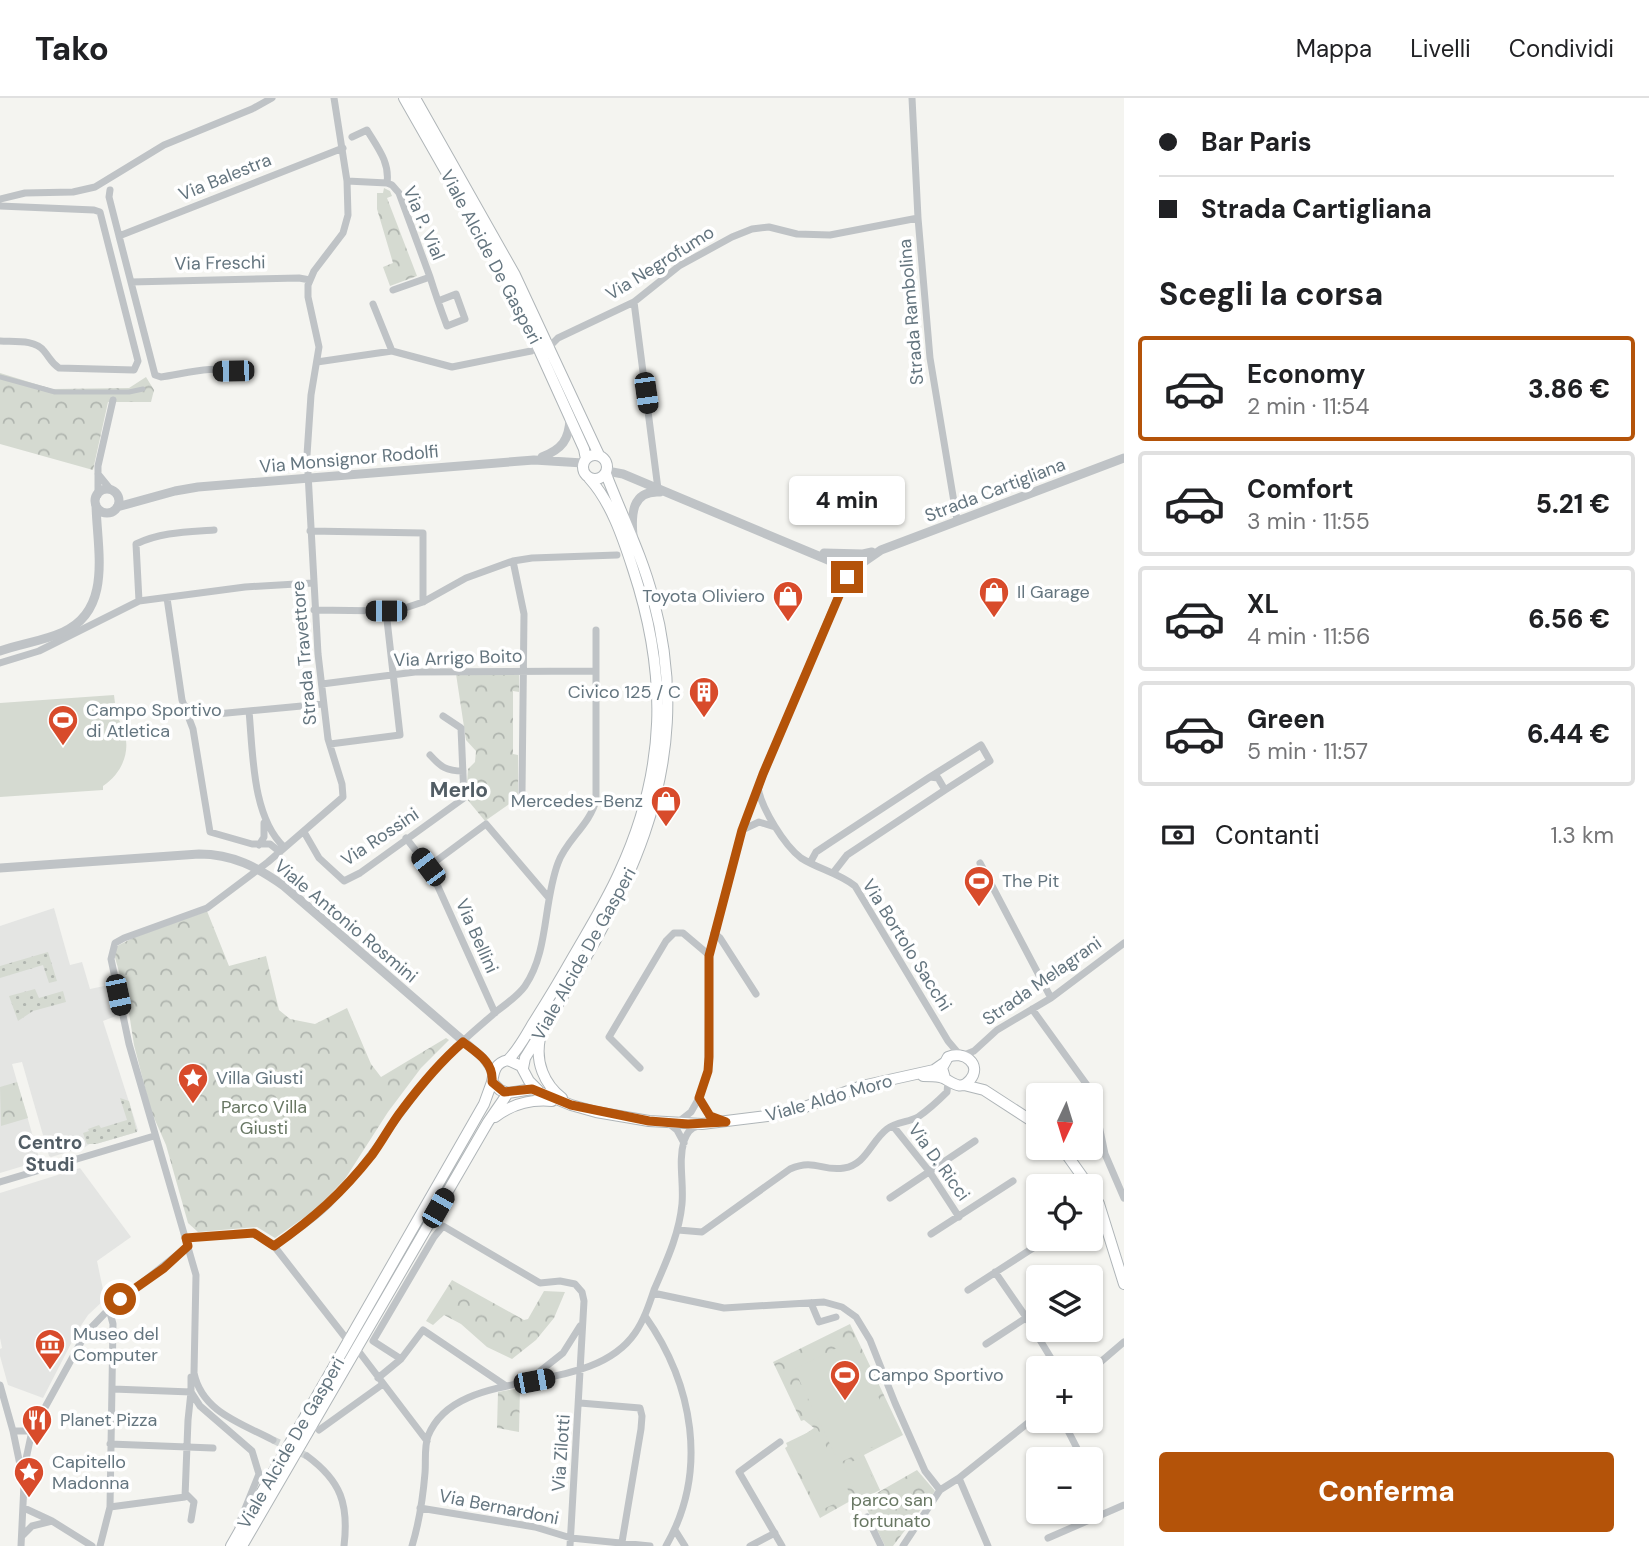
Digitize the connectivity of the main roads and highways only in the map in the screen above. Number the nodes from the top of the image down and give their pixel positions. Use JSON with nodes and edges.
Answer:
{"nodes":[{"id":1,"x":404,"y":98,"type":"edge"},
{"id":2,"x":415,"y":98,"type":"edge"},
{"id":3,"x":605,"y":466,"type":"junction"},
{"id":4,"x":585,"y":468,"type":"junction"},
{"id":5,"x":541,"y":1032,"type":"junction"},
{"id":6,"x":954,"y":1057,"type":"junction"},
{"id":7,"x":506,"y":1061,"type":"junction"},
{"id":8,"x":973,"y":1067,"type":"junction"},
{"id":9,"x":524,"y":1072,"type":"junction"},
{"id":10,"x":913,"y":1075,"type":"junction"},
{"id":11,"x":493,"y":1078,"type":"junction"},
{"id":12,"x":946,"y":1080,"type":"junction"},
{"id":13,"x":962,"y":1085,"type":"junction"},
{"id":14,"x":514,"y":1091,"type":"junction"},
{"id":15,"x":540,"y":1092,"type":"junction"},
{"id":16,"x":994,"y":1095,"type":"junction"},
{"id":17,"x":566,"y":1103,"type":"junction"},
{"id":18,"x":1026,"y":1117,"type":"edge"},
{"id":19,"x":488,"y":1122,"type":"junction"},
{"id":20,"x":1103,"y":1216,"type":"edge"},
{"id":21,"x":1124,"y":1281,"type":"edge"},
{"id":22,"x":236,"y":1543,"type":"edge"}],
"edges":[{"from":1,"to":4,"type":"main road","name":"Viale Alcide De Gasperi"},
{"from":2,"to":3,"type":"main road","name":"Viale Alcide De Gasperi"},
{"from":3,"to":4,"type":"main road"},
{"from":3,"to":4,"type":"main road"},
{"from":3,"to":5,"type":"main road","name":"Viale Alcide De Gasperi"},
{"from":4,"to":7,"type":"main road","name":"Viale Alcide De Gasperi"},
{"from":5,"to":9,"type":"main road","name":"Viale Alcide De Gasperi"},
{"from":5,"to":17,"type":"main road"},
{"from":6,"to":8,"type":"main road","name":"Viale Aldo Moro"},
{"from":6,"to":10,"type":"main road","name":"Viale Aldo Moro"},
{"from":6,"to":12,"type":"main road"},
{"from":7,"to":9,"type":"main road"},
{"from":7,"to":11,"type":"main road","name":"Viale Alcide De Gasperi"},
{"from":8,"to":13,"type":"main road"},
{"from":8,"to":16,"type":"main road","name":"Viale Aldo Moro"},
{"from":9,"to":14,"type":"main road","name":"Viale Alcide De Gasperi"},
{"from":9,"to":15,"type":"main road","name":"Viale Aldo Moro"},
{"from":10,"to":12,"type":"main road","name":"Viale Aldo Moro"},
{"from":10,"to":17,"type":"main road","name":"Viale Aldo Moro"},
{"from":11,"to":14,"type":"main road"},
{"from":11,"to":22,"type":"main road","name":"Viale Alcide De Gasperi"},
{"from":12,"to":13,"type":"main road","name":"Viale Aldo Moro"},
{"from":13,"to":16,"type":"main road","name":"Viale Aldo Moro"},
{"from":14,"to":15,"type":"main road","name":"Viale Aldo Moro"},
{"from":14,"to":19,"type":"main road","name":"Viale Alcide De Gasperi"},
{"from":15,"to":17,"type":"main road","name":"Viale Aldo Moro"},
{"from":16,"to":18,"type":"main road","name":"Viale Aldo Moro"},
{"from":17,"to":19,"type":"main road"},
{"from":19,"to":22,"type":"main road","name":"Viale Alcide De Gasperi"},
{"from":20,"to":21,"type":"main road"}]}
